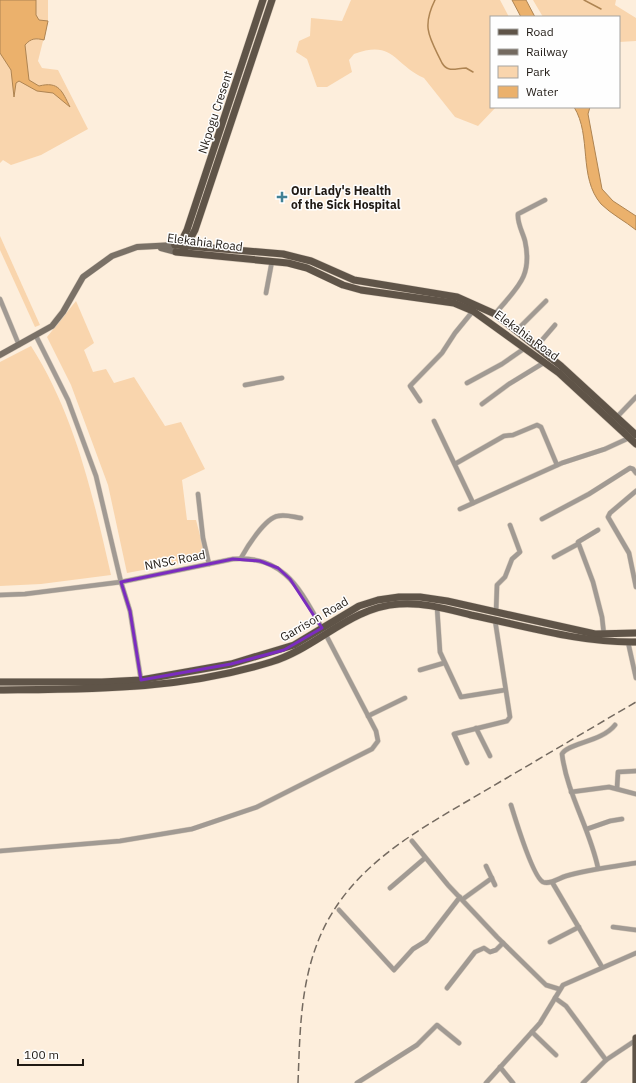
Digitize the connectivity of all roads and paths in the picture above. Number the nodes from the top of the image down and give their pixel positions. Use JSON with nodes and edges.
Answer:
{"nodes":[{"id":1,"x":263,"y":0,"type":"edge"},
{"id":2,"x":272,"y":0,"type":"edge"},
{"id":3,"x":545,"y":200,"type":"dead end"},
{"id":4,"x":187,"y":230,"type":"junction"},
{"id":5,"x":195,"y":230,"type":"junction"},
{"id":6,"x":187,"y":246,"type":"junction"},
{"id":7,"x":202,"y":246,"type":"junction"},
{"id":8,"x":176,"y":249,"type":"junction"},
{"id":9,"x":195,"y":254,"type":"junction"},
{"id":10,"x":272,"y":261,"type":"junction"},
{"id":11,"x":266,"y":294,"type":"dead end"},
{"id":12,"x":0,"y":299,"type":"edge"},
{"id":13,"x":546,"y":301,"type":"dead end"},
{"id":14,"x":473,"y":311,"type":"junction"},
{"id":15,"x":495,"y":314,"type":"junction"},
{"id":16,"x":555,"y":324,"type":"dead end"},
{"id":17,"x":516,"y":332,"type":"junction"},
{"id":18,"x":36,"y":336,"type":"junction"},
{"id":19,"x":19,"y":345,"type":"junction"},
{"id":20,"x":536,"y":347,"type":"junction"},
{"id":21,"x":525,"y":348,"type":"junction"},
{"id":22,"x":0,"y":355,"type":"edge"},
{"id":23,"x":545,"y":362,"type":"junction"},
{"id":24,"x":282,"y":378,"type":"dead end"},
{"id":25,"x":467,"y":383,"type":"dead end"},
{"id":26,"x":245,"y":385,"type":"dead end"},
{"id":27,"x":636,"y":397,"type":"edge"},
{"id":28,"x":420,"y":401,"type":"dead end"},
{"id":29,"x":482,"y":404,"type":"dead end"},
{"id":30,"x":616,"y":418,"type":"junction"},
{"id":31,"x":434,"y":421,"type":"dead end"},
{"id":32,"x":636,"y":434,"type":"edge"},
{"id":33,"x":629,"y":438,"type":"junction"},
{"id":34,"x":636,"y":444,"type":"edge"},
{"id":35,"x":455,"y":464,"type":"junction"},
{"id":36,"x":557,"y":465,"type":"junction"},
{"id":37,"x":636,"y":473,"type":"edge"},
{"id":38,"x":636,"y":491,"type":"edge"},
{"id":39,"x":198,"y":494,"type":"dead end"},
{"id":40,"x":473,"y":503,"type":"junction"},
{"id":41,"x":460,"y":509,"type":"dead end"},
{"id":42,"x":301,"y":518,"type":"dead end"},
{"id":43,"x":542,"y":519,"type":"dead end"},
{"id":44,"x":510,"y":525,"type":"dead end"},
{"id":45,"x":598,"y":530,"type":"dead end"},
{"id":46,"x":578,"y":544,"type":"junction"},
{"id":47,"x":554,"y":557,"type":"dead end"},
{"id":48,"x":241,"y":558,"type":"junction"},
{"id":49,"x":209,"y":564,"type":"junction"},
{"id":50,"x":121,"y":582,"type":"junction"},
{"id":51,"x":636,"y":587,"type":"edge"},
{"id":52,"x":0,"y":595,"type":"edge"},
{"id":53,"x":437,"y":608,"type":"junction"},
{"id":54,"x":496,"y":616,"type":"junction"},
{"id":55,"x":324,"y":632,"type":"junction"},
{"id":56,"x":636,"y":633,"type":"edge"},
{"id":57,"x":604,"y":635,"type":"junction"},
{"id":58,"x":628,"y":642,"type":"junction"},
{"id":59,"x":636,"y":642,"type":"edge"},
{"id":60,"x":444,"y":663,"type":"junction"},
{"id":61,"x":420,"y":670,"type":"dead end"},
{"id":62,"x":636,"y":678,"type":"edge"},
{"id":63,"x":141,"y":680,"type":"junction"},
{"id":64,"x":0,"y":682,"type":"edge"},
{"id":65,"x":0,"y":690,"type":"edge"},
{"id":66,"x":505,"y":690,"type":"junction"},
{"id":67,"x":405,"y":698,"type":"dead end"},
{"id":68,"x":368,"y":716,"type":"junction"},
{"id":69,"x":615,"y":725,"type":"dead end"},
{"id":70,"x":476,"y":728,"type":"junction"},
{"id":71,"x":490,"y":756,"type":"dead end"},
{"id":72,"x":467,"y":762,"type":"dead end"},
{"id":73,"x":636,"y":771,"type":"edge"},
{"id":74,"x":617,"y":788,"type":"junction"},
{"id":75,"x":571,"y":792,"type":"junction"},
{"id":76,"x":636,"y":794,"type":"edge"},
{"id":77,"x":512,"y":805,"type":"dead end"},
{"id":78,"x":622,"y":819,"type":"dead end"},
{"id":79,"x":587,"y":829,"type":"junction"},
{"id":80,"x":412,"y":841,"type":"dead end"},
{"id":81,"x":0,"y":845,"type":"edge"},
{"id":82,"x":2,"y":850,"type":"edge"},
{"id":83,"x":425,"y":858,"type":"junction"},
{"id":84,"x":636,"y":863,"type":"edge"},
{"id":85,"x":486,"y":866,"type":"dead end"},
{"id":86,"x":598,"y":868,"type":"junction"},
{"id":87,"x":492,"y":878,"type":"junction"},
{"id":88,"x":552,"y":882,"type":"junction"},
{"id":89,"x":495,"y":885,"type":"dead end"},
{"id":90,"x":390,"y":888,"type":"dead end"},
{"id":91,"x":461,"y":898,"type":"junction"},
{"id":92,"x":339,"y":910,"type":"dead end"},
{"id":93,"x":579,"y":926,"type":"junction"},
{"id":94,"x":613,"y":927,"type":"dead end"},
{"id":95,"x":636,"y":930,"type":"edge"},
{"id":96,"x":550,"y":942,"type":"dead end"},
{"id":97,"x":503,"y":943,"type":"junction"},
{"id":98,"x":636,"y":953,"type":"edge"},
{"id":99,"x":602,"y":967,"type":"junction"},
{"id":100,"x":447,"y":988,"type":"dead end"},
{"id":101,"x":559,"y":990,"type":"junction"},
{"id":102,"x":555,"y":998,"type":"junction"},
{"id":103,"x":532,"y":1032,"type":"junction"},
{"id":104,"x":636,"y":1039,"type":"edge"},
{"id":105,"x":459,"y":1043,"type":"dead end"},
{"id":106,"x":556,"y":1055,"type":"dead end"},
{"id":107,"x":606,"y":1060,"type":"junction"},
{"id":108,"x":500,"y":1067,"type":"junction"},
{"id":109,"x":366,"y":1081,"type":"edge"},
{"id":110,"x":357,"y":1083,"type":"edge"},
{"id":111,"x":486,"y":1083,"type":"edge"},
{"id":112,"x":513,"y":1083,"type":"edge"},
{"id":113,"x":583,"y":1083,"type":"edge"},
{"id":114,"x":636,"y":1083,"type":"edge"}],
"edges":[{"from":1,"to":4,"type":"main road","name":"Nkpogu Cresent"},
{"from":2,"to":5,"type":"main road","name":"Nkpogu Cresent"},
{"from":3,"to":15,"type":"street"},
{"from":4,"to":6,"type":"main road","name":"Nkpogu Cresent"},
{"from":4,"to":8,"type":"main road","name":"Nkpogu Cresent"},
{"from":5,"to":6,"type":"main road","name":"Nkpogu Cresent"},
{"from":5,"to":7,"type":"main road"},
{"from":6,"to":7,"type":"main road","name":"Elekahia Road"},
{"from":6,"to":8,"type":"main road","name":"Elekahia Road"},
{"from":6,"to":9,"type":"main road"},
{"from":7,"to":15,"type":"main road","name":"Elekahia Road"},
{"from":8,"to":9,"type":"main road","name":"Elekahia Road"},
{"from":8,"to":18,"type":"street","name":"Elekahia Road"},
{"from":9,"to":10,"type":"main road","name":"Elekahia Road"},
{"from":10,"to":11,"type":"street"},
{"from":10,"to":14,"type":"main road","name":"Elekahia Road"},
{"from":12,"to":19,"type":"street"},
{"from":13,"to":17,"type":"street"},
{"from":14,"to":21,"type":"main road","name":"Elekahia Road"},
{"from":14,"to":28,"type":"street"},
{"from":15,"to":17,"type":"main road","name":"Elekahia Road"},
{"from":16,"to":20,"type":"street"},
{"from":17,"to":20,"type":"main road","name":"Elekahia Road"},
{"from":18,"to":19,"type":"street","name":"Elekahia Road"},
{"from":18,"to":50,"type":"street"},
{"from":19,"to":22,"type":"street","name":"Elekahia Road"},
{"from":20,"to":30,"type":"main road","name":"Elekahia Road"},
{"from":21,"to":23,"type":"main road","name":"Elekahia Road"},
{"from":21,"to":25,"type":"street"},
{"from":23,"to":29,"type":"street"},
{"from":23,"to":33,"type":"main road","name":"Elekahia Road"},
{"from":24,"to":26,"type":"street"},
{"from":27,"to":30,"type":"street"},
{"from":30,"to":32,"type":"main road","name":"Elekahia Road"},
{"from":31,"to":35,"type":"street"},
{"from":33,"to":34,"type":"main road","name":"Elekahia Road"},
{"from":33,"to":36,"type":"street"},
{"from":35,"to":36,"type":"street"},
{"from":35,"to":40,"type":"street"},
{"from":36,"to":40,"type":"street"},
{"from":37,"to":43,"type":"street"},
{"from":38,"to":51,"type":"street"},
{"from":39,"to":49,"type":"street"},
{"from":40,"to":41,"type":"street"},
{"from":42,"to":48,"type":"street"},
{"from":44,"to":54,"type":"street"},
{"from":45,"to":46,"type":"street"},
{"from":46,"to":47,"type":"street"},
{"from":46,"to":57,"type":"street"},
{"from":48,"to":49,"type":"street","name":"NNSC Road"},
{"from":48,"to":55,"type":"street","name":"NNSC Road"},
{"from":49,"to":50,"type":"street","name":"NNSC Road"},
{"from":50,"to":52,"type":"street","name":"NNSC Road"},
{"from":50,"to":63,"type":"street"},
{"from":53,"to":54,"type":"main road","name":"Garrison Road"},
{"from":53,"to":55,"type":"main road","name":"Garrison Road"},
{"from":53,"to":60,"type":"street"},
{"from":54,"to":55,"type":"main road","name":"Garrison Road"},
{"from":54,"to":57,"type":"main road","name":"Garrison Road"},
{"from":54,"to":58,"type":"main road","name":"Garrison Road"},
{"from":54,"to":66,"type":"street"},
{"from":55,"to":63,"type":"main road","name":"Garrison Road"},
{"from":55,"to":65,"type":"main road","name":"Garrison Road"},
{"from":55,"to":68,"type":"street","name":"NNSC Road"},
{"from":56,"to":57,"type":"main road","name":"Garrison Road"},
{"from":58,"to":59,"type":"main road","name":"Garrison Road"},
{"from":58,"to":62,"type":"street"},
{"from":60,"to":61,"type":"street"},
{"from":60,"to":66,"type":"street"},
{"from":63,"to":64,"type":"main road","name":"Garrison Road"},
{"from":66,"to":70,"type":"street"},
{"from":67,"to":68,"type":"street"},
{"from":68,"to":82,"type":"street","name":"NNSC Road"},
{"from":69,"to":75,"type":"street"},
{"from":70,"to":71,"type":"street"},
{"from":70,"to":72,"type":"street"},
{"from":73,"to":74,"type":"street"},
{"from":74,"to":75,"type":"street"},
{"from":74,"to":76,"type":"street"},
{"from":75,"to":79,"type":"street"},
{"from":77,"to":88,"type":"street"},
{"from":78,"to":79,"type":"street"},
{"from":79,"to":86,"type":"street"},
{"from":80,"to":83,"type":"street"},
{"from":81,"to":82,"type":"street"},
{"from":83,"to":90,"type":"street"},
{"from":83,"to":91,"type":"street"},
{"from":84,"to":86,"type":"street"},
{"from":85,"to":87,"type":"street"},
{"from":86,"to":88,"type":"street"},
{"from":87,"to":89,"type":"street"},
{"from":87,"to":91,"type":"street"},
{"from":88,"to":93,"type":"street"},
{"from":91,"to":92,"type":"street"},
{"from":91,"to":97,"type":"street"},
{"from":93,"to":96,"type":"street"},
{"from":93,"to":99,"type":"street"},
{"from":94,"to":95,"type":"street"},
{"from":97,"to":100,"type":"street"},
{"from":97,"to":101,"type":"street"},
{"from":98,"to":99,"type":"street"},
{"from":99,"to":101,"type":"street"},
{"from":101,"to":102,"type":"street"},
{"from":102,"to":103,"type":"street"},
{"from":102,"to":107,"type":"street"},
{"from":103,"to":106,"type":"street"},
{"from":103,"to":108,"type":"street"},
{"from":104,"to":107,"type":"street"},
{"from":104,"to":114,"type":"main road"},
{"from":105,"to":109,"type":"street"},
{"from":107,"to":113,"type":"street"},
{"from":108,"to":111,"type":"street"},
{"from":108,"to":112,"type":"street"},
{"from":109,"to":110,"type":"street"}]}
